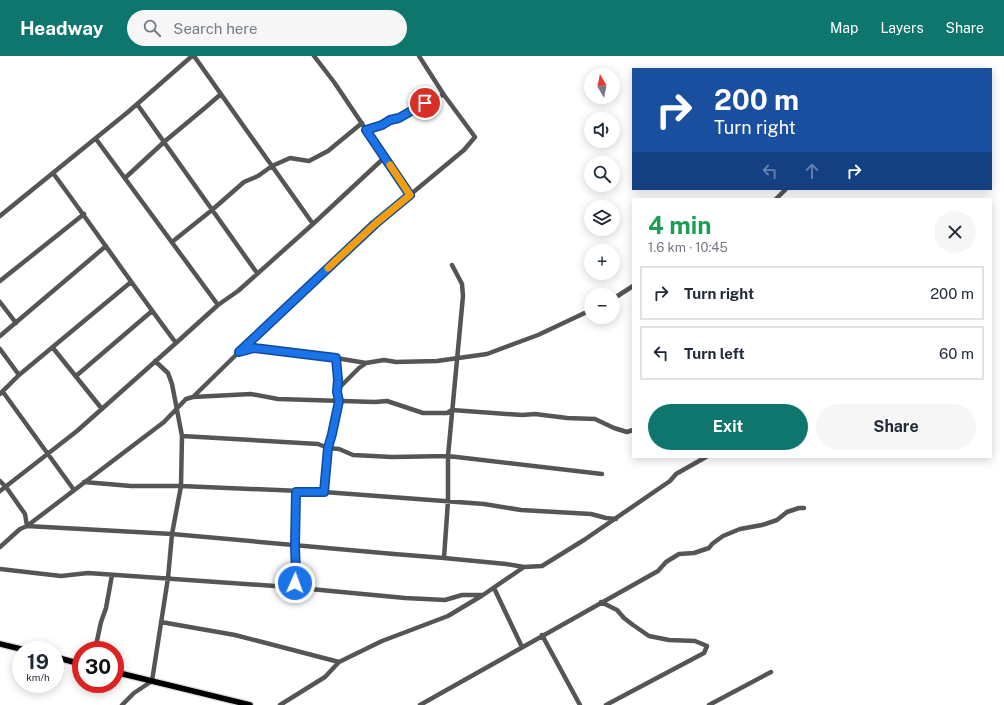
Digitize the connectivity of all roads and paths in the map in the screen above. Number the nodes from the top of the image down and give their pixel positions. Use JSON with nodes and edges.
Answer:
{"nodes":[{"id":1,"x":193,"y":56,"type":"edge"},
{"id":2,"x":314,"y":56,"type":"edge"},
{"id":3,"x":419,"y":56,"type":"edge"},
{"id":4,"x":221,"y":94,"type":"junction"},
{"id":5,"x":444,"y":95,"type":"junction"},
{"id":6,"x":137,"y":104,"type":"junction"},
{"id":7,"x":362,"y":124,"type":"junction"},
{"id":8,"x":366,"y":130,"type":"junction"},
{"id":9,"x":96,"y":138,"type":"junction"},
{"id":10,"x":164,"y":142,"type":"junction"},
{"id":11,"x":384,"y":157,"type":"junction"},
{"id":12,"x":272,"y":166,"type":"junction"},
{"id":13,"x":53,"y":173,"type":"junction"},
{"id":14,"x":125,"y":178,"type":"junction"},
{"id":15,"x":785,"y":190,"type":"edge"},
{"id":16,"x":410,"y":195,"type":"junction"},
{"id":17,"x":777,"y":198,"type":"edge"},
{"id":18,"x":212,"y":210,"type":"junction"},
{"id":19,"x":84,"y":214,"type":"junction"},
{"id":20,"x":0,"y":216,"type":"edge"},
{"id":21,"x":313,"y":224,"type":"junction"},
{"id":22,"x":172,"y":242,"type":"junction"},
{"id":23,"x":106,"y":246,"type":"junction"},
{"id":24,"x":452,"y":265,"type":"dead end"},
{"id":25,"x":257,"y":273,"type":"junction"},
{"id":26,"x":0,"y":281,"type":"edge"},
{"id":27,"x":131,"y":282,"type":"junction"},
{"id":28,"x":632,"y":287,"type":"edge"},
{"id":29,"x":620,"y":294,"type":"edge"},
{"id":30,"x":0,"y":302,"type":"edge"},
{"id":31,"x":218,"y":305,"type":"junction"},
{"id":32,"x":152,"y":311,"type":"junction"},
{"id":33,"x":584,"y":313,"type":"edge"},
{"id":34,"x":16,"y":323,"type":"junction"},
{"id":35,"x":0,"y":336,"type":"edge"},
{"id":36,"x":176,"y":344,"type":"junction"},
{"id":37,"x":53,"y":348,"type":"junction"},
{"id":38,"x":0,"y":349,"type":"edge"},
{"id":39,"x":239,"y":352,"type":"junction"},
{"id":40,"x":336,"y":358,"type":"junction"},
{"id":41,"x":457,"y":358,"type":"junction"},
{"id":42,"x":156,"y":361,"type":"junction"},
{"id":43,"x":366,"y":363,"type":"junction"},
{"id":44,"x":19,"y":375,"type":"junction"},
{"id":45,"x":76,"y":376,"type":"junction"},
{"id":46,"x":338,"y":389,"type":"junction"},
{"id":47,"x":1,"y":393,"type":"edge"},
{"id":48,"x":193,"y":397,"type":"junction"},
{"id":49,"x":339,"y":401,"type":"junction"},
{"id":50,"x":102,"y":409,"type":"junction"},
{"id":51,"x":177,"y":409,"type":"junction"},
{"id":52,"x":452,"y":410,"type":"junction"},
{"id":53,"x":632,"y":430,"type":"edge"},
{"id":54,"x":182,"y":436,"type":"junction"},
{"id":55,"x":328,"y":448,"type":"junction"},
{"id":56,"x":48,"y":454,"type":"junction"},
{"id":57,"x":448,"y":456,"type":"junction"},
{"id":58,"x":704,"y":458,"type":"edge"},
{"id":59,"x":602,"y":474,"type":"dead end"},
{"id":60,"x":0,"y":481,"type":"edge"},
{"id":61,"x":84,"y":482,"type":"junction"},
{"id":62,"x":6,"y":486,"type":"junction"},
{"id":63,"x":180,"y":486,"type":"junction"},
{"id":64,"x":74,"y":490,"type":"junction"},
{"id":65,"x":0,"y":491,"type":"edge"},
{"id":66,"x":296,"y":492,"type":"junction"},
{"id":67,"x":324,"y":492,"type":"junction"},
{"id":68,"x":448,"y":501,"type":"junction"},
{"id":69,"x":804,"y":508,"type":"dead end"},
{"id":70,"x":616,"y":519,"type":"junction"},
{"id":71,"x":27,"y":526,"type":"junction"},
{"id":72,"x":172,"y":534,"type":"junction"},
{"id":73,"x":295,"y":545,"type":"junction"},
{"id":74,"x":0,"y":546,"type":"edge"},
{"id":75,"x":444,"y":558,"type":"junction"},
{"id":76,"x":524,"y":567,"type":"junction"},
{"id":77,"x":0,"y":569,"type":"edge"},
{"id":78,"x":112,"y":575,"type":"junction"},
{"id":79,"x":168,"y":578,"type":"junction"},
{"id":80,"x":290,"y":587,"type":"junction"},
{"id":81,"x":494,"y":588,"type":"junction"},
{"id":82,"x":483,"y":595,"type":"junction"},
{"id":83,"x":601,"y":602,"type":"junction"},
{"id":84,"x":161,"y":622,"type":"junction"},
{"id":85,"x":542,"y":636,"type":"junction"},
{"id":86,"x":97,"y":641,"type":"edge"},
{"id":87,"x":0,"y":644,"type":"edge"},
{"id":88,"x":12,"y":647,"type":"edge"},
{"id":89,"x":522,"y":647,"type":"junction"},
{"id":90,"x":338,"y":662,"type":"junction"},
{"id":91,"x":771,"y":672,"type":"dead end"},
{"id":92,"x":124,"y":674,"type":"edge"},
{"id":93,"x":152,"y":681,"type":"junction"},
{"id":94,"x":122,"y":705,"type":"edge"},
{"id":95,"x":250,"y":705,"type":"edge"},
{"id":96,"x":280,"y":705,"type":"edge"},
{"id":97,"x":420,"y":705,"type":"edge"},
{"id":98,"x":580,"y":705,"type":"edge"},
{"id":99,"x":606,"y":705,"type":"edge"},
{"id":100,"x":709,"y":705,"type":"edge"}],
"edges":[{"from":1,"to":4,"type":"street"},
{"from":1,"to":6,"type":"street"},
{"from":2,"to":7,"type":"street"},
{"from":3,"to":5,"type":"street"},
{"from":4,"to":10,"type":"street"},
{"from":4,"to":12,"type":"street"},
{"from":5,"to":8,"type":"street"},
{"from":5,"to":16,"type":"street"},
{"from":6,"to":9,"type":"street"},
{"from":6,"to":10,"type":"street"},
{"from":7,"to":8,"type":"street"},
{"from":7,"to":12,"type":"street"},
{"from":8,"to":11,"type":"street"},
{"from":9,"to":13,"type":"street"},
{"from":9,"to":14,"type":"street"},
{"from":10,"to":14,"type":"street"},
{"from":10,"to":18,"type":"street"},
{"from":11,"to":16,"type":"street"},
{"from":11,"to":21,"type":"street"},
{"from":12,"to":18,"type":"street"},
{"from":12,"to":21,"type":"street"},
{"from":13,"to":19,"type":"street"},
{"from":13,"to":20,"type":"street"},
{"from":14,"to":22,"type":"street"},
{"from":15,"to":17,"type":"street"},
{"from":16,"to":39,"type":"street"},
{"from":18,"to":22,"type":"street"},
{"from":18,"to":25,"type":"street"},
{"from":19,"to":23,"type":"street"},
{"from":19,"to":26,"type":"street"},
{"from":21,"to":25,"type":"street"},
{"from":22,"to":31,"type":"street"},
{"from":23,"to":27,"type":"street"},
{"from":23,"to":34,"type":"street"},
{"from":24,"to":41,"type":"street"},
{"from":25,"to":31,"type":"street"},
{"from":27,"to":32,"type":"street"},
{"from":27,"to":37,"type":"street"},
{"from":28,"to":29,"type":"street"},
{"from":30,"to":34,"type":"street"},
{"from":31,"to":36,"type":"street"},
{"from":32,"to":36,"type":"street"},
{"from":32,"to":45,"type":"street"},
{"from":33,"to":41,"type":"street"},
{"from":34,"to":35,"type":"street"},
{"from":36,"to":42,"type":"street"},
{"from":37,"to":44,"type":"street"},
{"from":37,"to":45,"type":"street"},
{"from":38,"to":44,"type":"street"},
{"from":39,"to":40,"type":"street"},
{"from":39,"to":48,"type":"street"},
{"from":40,"to":43,"type":"street"},
{"from":40,"to":46,"type":"street"},
{"from":41,"to":43,"type":"street"},
{"from":41,"to":52,"type":"street"},
{"from":42,"to":50,"type":"street"},
{"from":42,"to":51,"type":"street"},
{"from":43,"to":46,"type":"street"},
{"from":44,"to":47,"type":"street"},
{"from":45,"to":50,"type":"street"},
{"from":46,"to":49,"type":"street"},
{"from":47,"to":56,"type":"street"},
{"from":48,"to":49,"type":"street"},
{"from":48,"to":51,"type":"street"},
{"from":49,"to":52,"type":"street"},
{"from":49,"to":55,"type":"street"},
{"from":50,"to":56,"type":"street"},
{"from":51,"to":54,"type":"street"},
{"from":51,"to":61,"type":"street"},
{"from":52,"to":53,"type":"street"},
{"from":52,"to":57,"type":"street"},
{"from":54,"to":55,"type":"street"},
{"from":54,"to":63,"type":"street"},
{"from":55,"to":57,"type":"street"},
{"from":55,"to":67,"type":"street"},
{"from":56,"to":62,"type":"street"},
{"from":56,"to":64,"type":"street"},
{"from":57,"to":59,"type":"street"},
{"from":57,"to":68,"type":"street"},
{"from":58,"to":70,"type":"street"},
{"from":60,"to":62,"type":"street"},
{"from":61,"to":63,"type":"street"},
{"from":61,"to":64,"type":"street"},
{"from":62,"to":65,"type":"street"},
{"from":62,"to":71,"type":"street"},
{"from":63,"to":66,"type":"street"},
{"from":63,"to":72,"type":"street"},
{"from":64,"to":71,"type":"street"},
{"from":66,"to":67,"type":"street"},
{"from":66,"to":73,"type":"street"},
{"from":67,"to":68,"type":"street"},
{"from":68,"to":70,"type":"street"},
{"from":68,"to":75,"type":"street"},
{"from":69,"to":83,"type":"street"},
{"from":70,"to":76,"type":"street"},
{"from":71,"to":72,"type":"street"},
{"from":71,"to":74,"type":"street"},
{"from":72,"to":73,"type":"street"},
{"from":72,"to":79,"type":"street"},
{"from":73,"to":75,"type":"street"},
{"from":73,"to":80,"type":"street"},
{"from":75,"to":76,"type":"street"},
{"from":76,"to":81,"type":"street"},
{"from":77,"to":78,"type":"street"},
{"from":78,"to":79,"type":"street"},
{"from":78,"to":86,"type":"street"},
{"from":79,"to":80,"type":"street"},
{"from":79,"to":84,"type":"street"},
{"from":80,"to":82,"type":"street"},
{"from":81,"to":82,"type":"street"},
{"from":81,"to":89,"type":"street"},
{"from":82,"to":90,"type":"street"},
{"from":83,"to":85,"type":"street"},
{"from":83,"to":99,"type":"street"},
{"from":84,"to":90,"type":"street"},
{"from":84,"to":93,"type":"street"},
{"from":85,"to":89,"type":"street"},
{"from":85,"to":98,"type":"street"},
{"from":87,"to":88,"type":"main road"},
{"from":89,"to":97,"type":"street"},
{"from":90,"to":96,"type":"street"},
{"from":91,"to":100,"type":"street"},
{"from":92,"to":93,"type":"main road"},
{"from":93,"to":94,"type":"street"},
{"from":93,"to":95,"type":"main road"}]}
